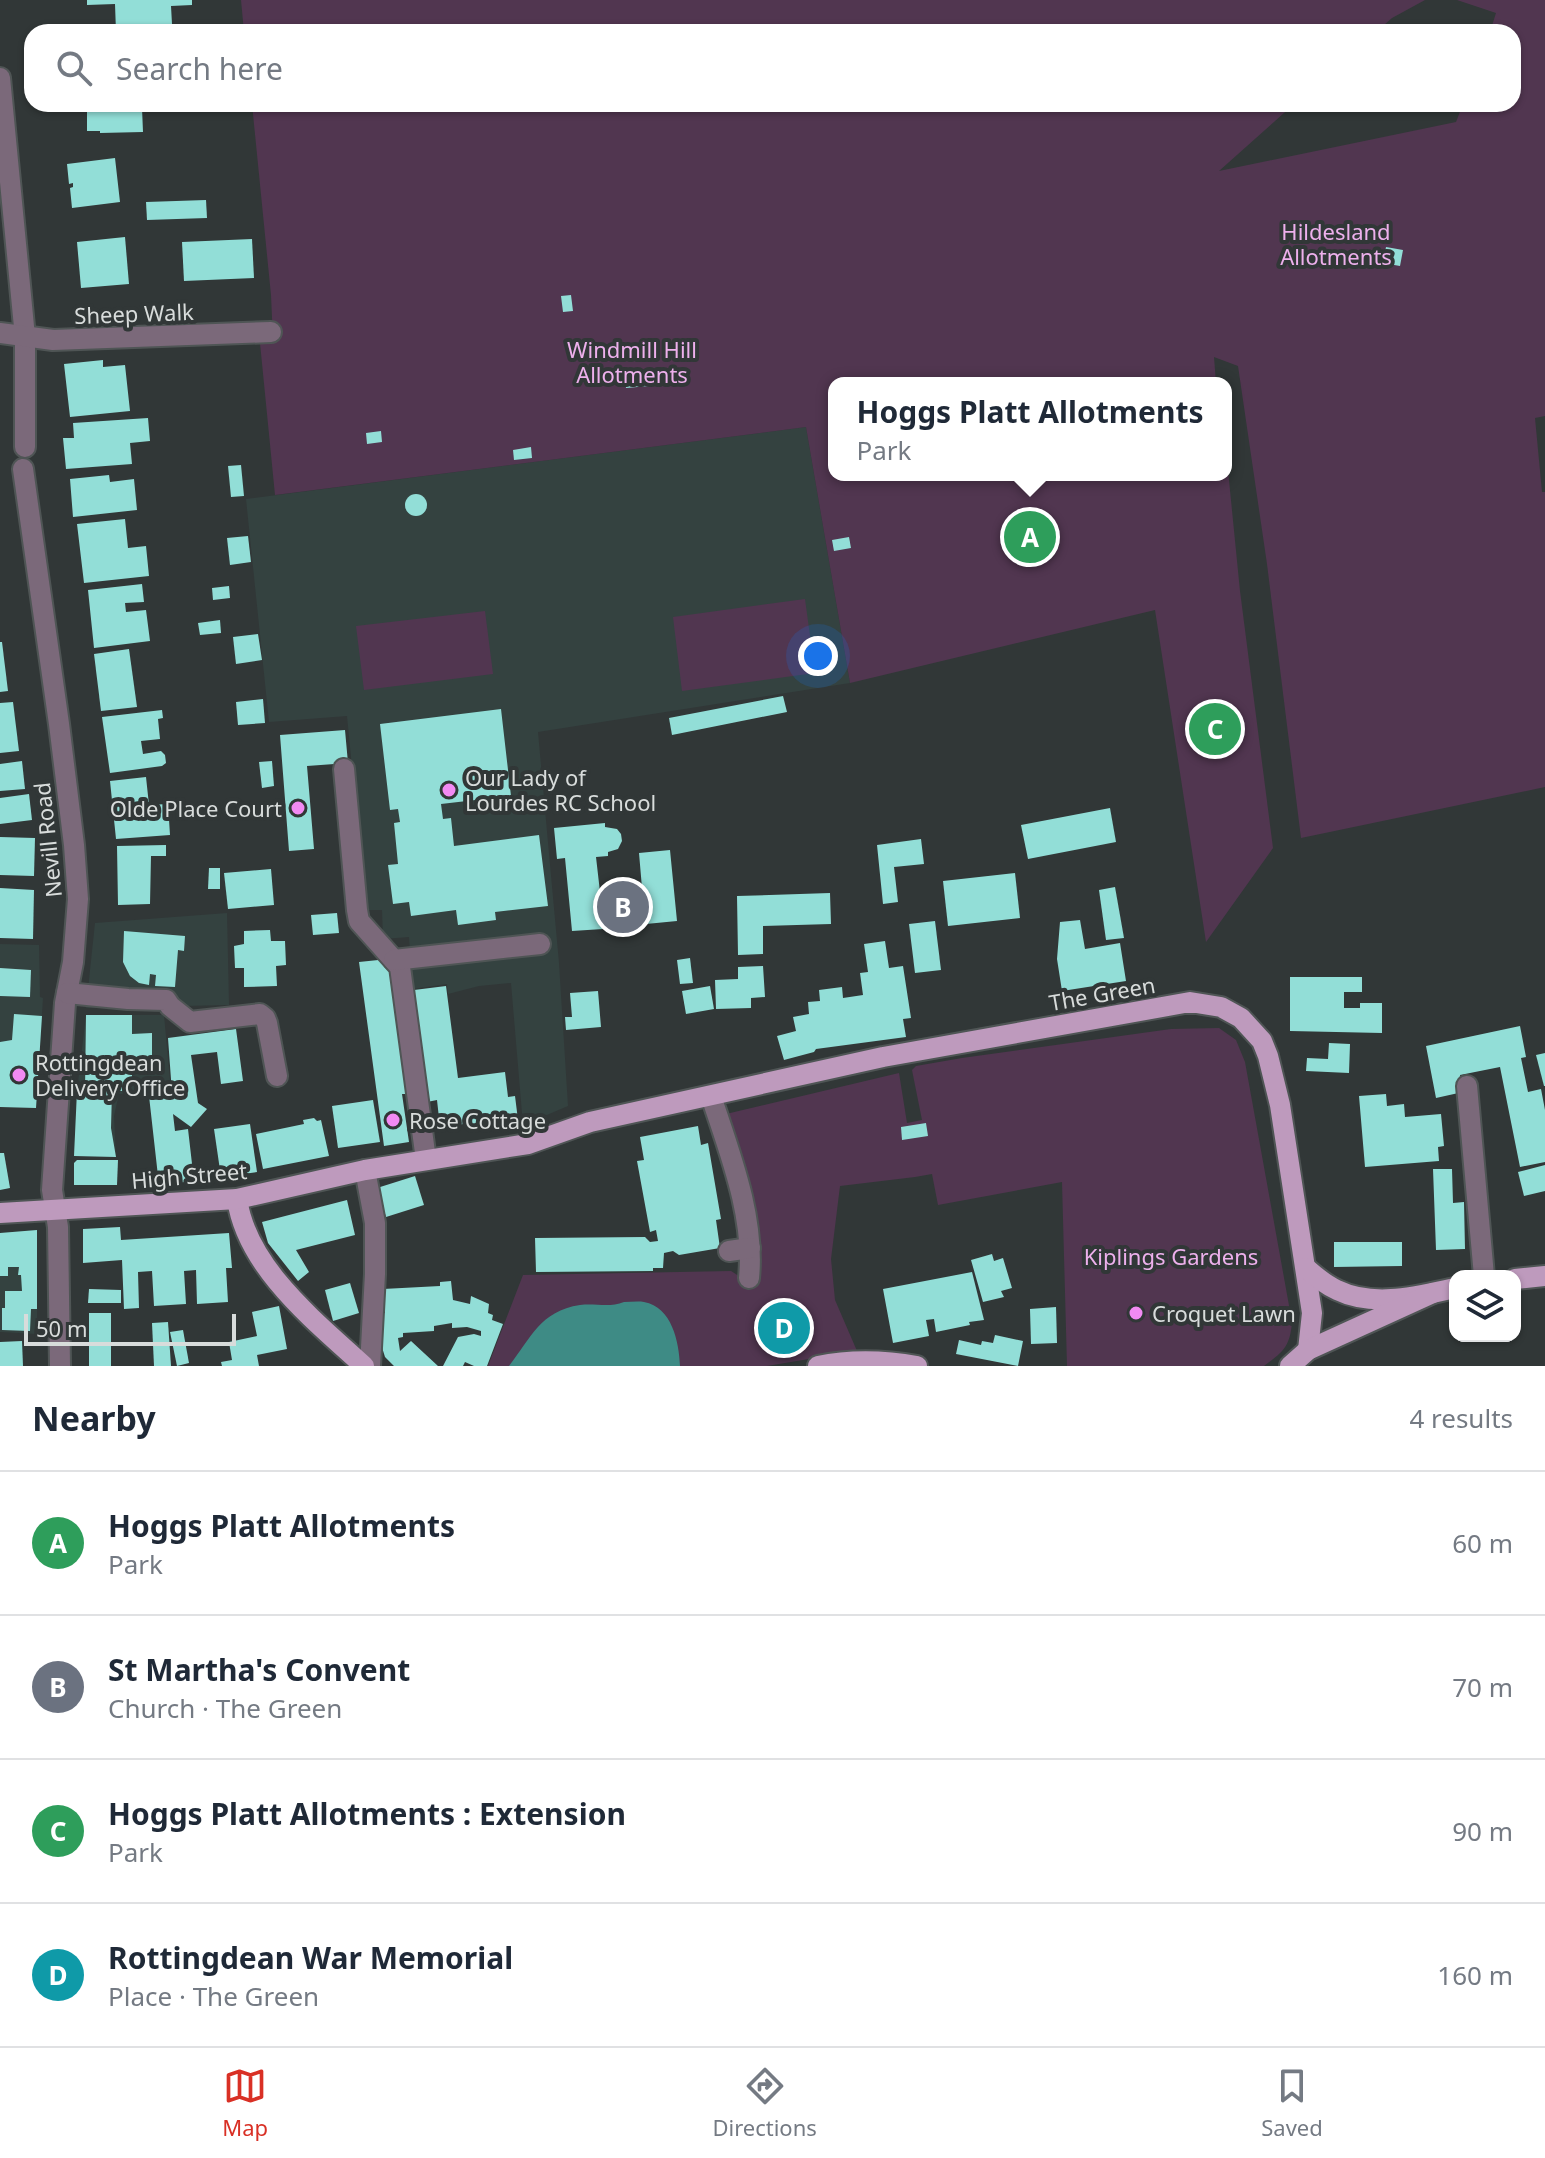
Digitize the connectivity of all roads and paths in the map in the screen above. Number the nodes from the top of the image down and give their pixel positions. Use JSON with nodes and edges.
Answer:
{"nodes":[{"id":1,"x":0,"y":78,"type":"edge"},
{"id":2,"x":271,"y":332,"type":"dead end"},
{"id":3,"x":0,"y":333,"type":"edge"},
{"id":4,"x":25,"y":337,"type":"junction"},
{"id":5,"x":25,"y":447,"type":"dead end"},
{"id":6,"x":23,"y":469,"type":"dead end"},
{"id":7,"x":344,"y":769,"type":"dead end"},
{"id":8,"x":540,"y":944,"type":"dead end"},
{"id":9,"x":394,"y":960,"type":"junction"},
{"id":10,"x":67,"y":993,"type":"junction"},
{"id":11,"x":277,"y":1076,"type":"dead end"},
{"id":12,"x":1467,"y":1086,"type":"dead end"},
{"id":13,"x":711,"y":1096,"type":"junction"},
{"id":14,"x":426,"y":1160,"type":"junction"},
{"id":15,"x":365,"y":1170,"type":"junction"},
{"id":16,"x":237,"y":1199,"type":"junction"},
{"id":17,"x":54,"y":1208,"type":"junction"},
{"id":18,"x":0,"y":1213,"type":"edge"},
{"id":19,"x":1306,"y":1268,"type":"junction"},
{"id":20,"x":1483,"y":1270,"type":"edge"},
{"id":21,"x":1545,"y":1276,"type":"edge"},
{"id":22,"x":749,"y":1278,"type":"dead end"},
{"id":23,"x":1521,"y":1278,"type":"edge"},
{"id":24,"x":1449,"y":1289,"type":"edge"},
{"id":25,"x":1433,"y":1293,"type":"junction"},
{"id":26,"x":1308,"y":1350,"type":"junction"},
{"id":27,"x":60,"y":1366,"type":"edge"},
{"id":28,"x":364,"y":1366,"type":"edge"},
{"id":29,"x":370,"y":1366,"type":"edge"},
{"id":30,"x":818,"y":1366,"type":"edge"},
{"id":31,"x":917,"y":1366,"type":"edge"},
{"id":32,"x":1290,"y":1366,"type":"edge"}],
"edges":[{"from":1,"to":4,"type":"street"},
{"from":2,"to":4,"type":"street","name":"Sheep Walk"},
{"from":3,"to":4,"type":"street","name":"Sheep Walk"},
{"from":4,"to":5,"type":"street"},
{"from":6,"to":10,"type":"street","name":"Nevill Road"},
{"from":7,"to":9,"type":"street"},
{"from":8,"to":9,"type":"street"},
{"from":9,"to":14,"type":"street"},
{"from":10,"to":11,"type":"street"},
{"from":10,"to":17,"type":"street","name":"Nevill Road"},
{"from":12,"to":20,"type":"street"},
{"from":13,"to":14,"type":"main road","name":"The Green"},
{"from":13,"to":19,"type":"main road","name":"The Green"},
{"from":13,"to":22,"type":"street"},
{"from":14,"to":15,"type":"main road","name":"High Street"},
{"from":15,"to":16,"type":"main road","name":"High Street"},
{"from":15,"to":29,"type":"street"},
{"from":16,"to":17,"type":"main road","name":"High Street"},
{"from":16,"to":28,"type":"main road"},
{"from":17,"to":18,"type":"main road","name":"High Street"},
{"from":17,"to":27,"type":"street","name":"Nevill Road"},
{"from":19,"to":25,"type":"main road"},
{"from":19,"to":26,"type":"main road","name":"The Green"},
{"from":21,"to":23,"type":"main road"},
{"from":24,"to":25,"type":"main road"},
{"from":25,"to":26,"type":"main road"},
{"from":26,"to":32,"type":"main road"},
{"from":30,"to":31,"type":"main road"}]}
